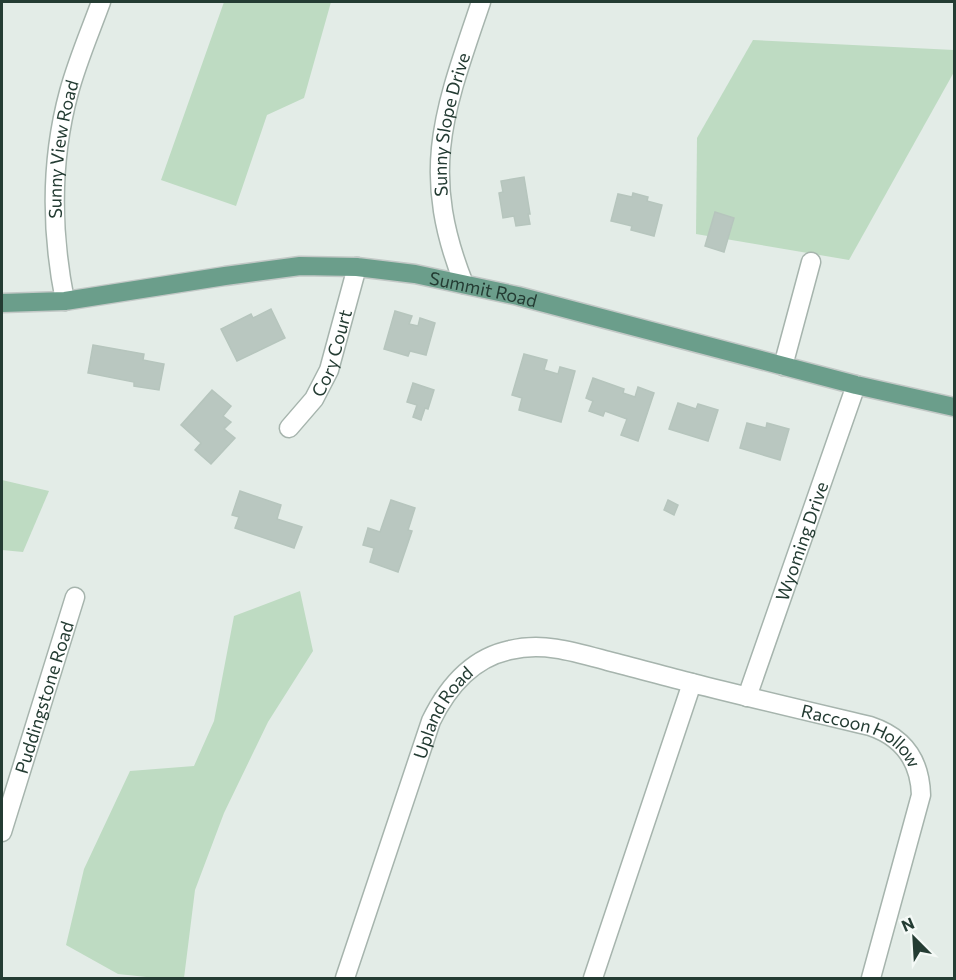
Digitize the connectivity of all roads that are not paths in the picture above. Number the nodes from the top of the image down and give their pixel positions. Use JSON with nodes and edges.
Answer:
{"nodes":[{"id":1,"x":101,"y":2,"type":"edge"},
{"id":2,"x":481,"y":2,"type":"edge"},
{"id":3,"x":811,"y":262,"type":"dead end"},
{"id":4,"x":357,"y":267,"type":"junction"},
{"id":5,"x":464,"y":285,"type":"junction"},
{"id":6,"x":65,"y":301,"type":"junction"},
{"id":7,"x":2,"y":303,"type":"edge"},
{"id":8,"x":783,"y":366,"type":"junction"},
{"id":9,"x":856,"y":385,"type":"junction"},
{"id":10,"x":954,"y":407,"type":"edge"},
{"id":11,"x":289,"y":428,"type":"dead end"},
{"id":12,"x":75,"y":597,"type":"dead end"},
{"id":13,"x":692,"y":683,"type":"junction"},
{"id":14,"x":747,"y":697,"type":"junction"},
{"id":15,"x":2,"y":832,"type":"edge"},
{"id":16,"x":345,"y":978,"type":"edge"},
{"id":17,"x":593,"y":978,"type":"edge"},
{"id":18,"x":871,"y":978,"type":"edge"}],
"edges":[{"from":1,"to":6,"type":"street","name":"Sunny View Road"},
{"from":2,"to":5,"type":"street","name":"Sunny Slope Drive"},
{"from":3,"to":8,"type":"street"},
{"from":4,"to":5,"type":"main road","name":"Summit Road"},
{"from":4,"to":6,"type":"main road","name":"Summit Road"},
{"from":4,"to":11,"type":"street","name":"Cory Court"},
{"from":5,"to":8,"type":"main road","name":"Summit Road"},
{"from":6,"to":7,"type":"main road","name":"Summit Road"},
{"from":8,"to":9,"type":"main road","name":"Summit Road"},
{"from":9,"to":10,"type":"main road","name":"Summit Road"},
{"from":9,"to":14,"type":"street","name":"Wyoming Drive"},
{"from":12,"to":15,"type":"street","name":"Puddingstone Road"},
{"from":13,"to":14,"type":"street","name":"Raccoon Hollow"},
{"from":13,"to":16,"type":"street","name":"Upland Road"},
{"from":13,"to":17,"type":"street"},
{"from":14,"to":18,"type":"street","name":"Raccoon Hollow"}]}
